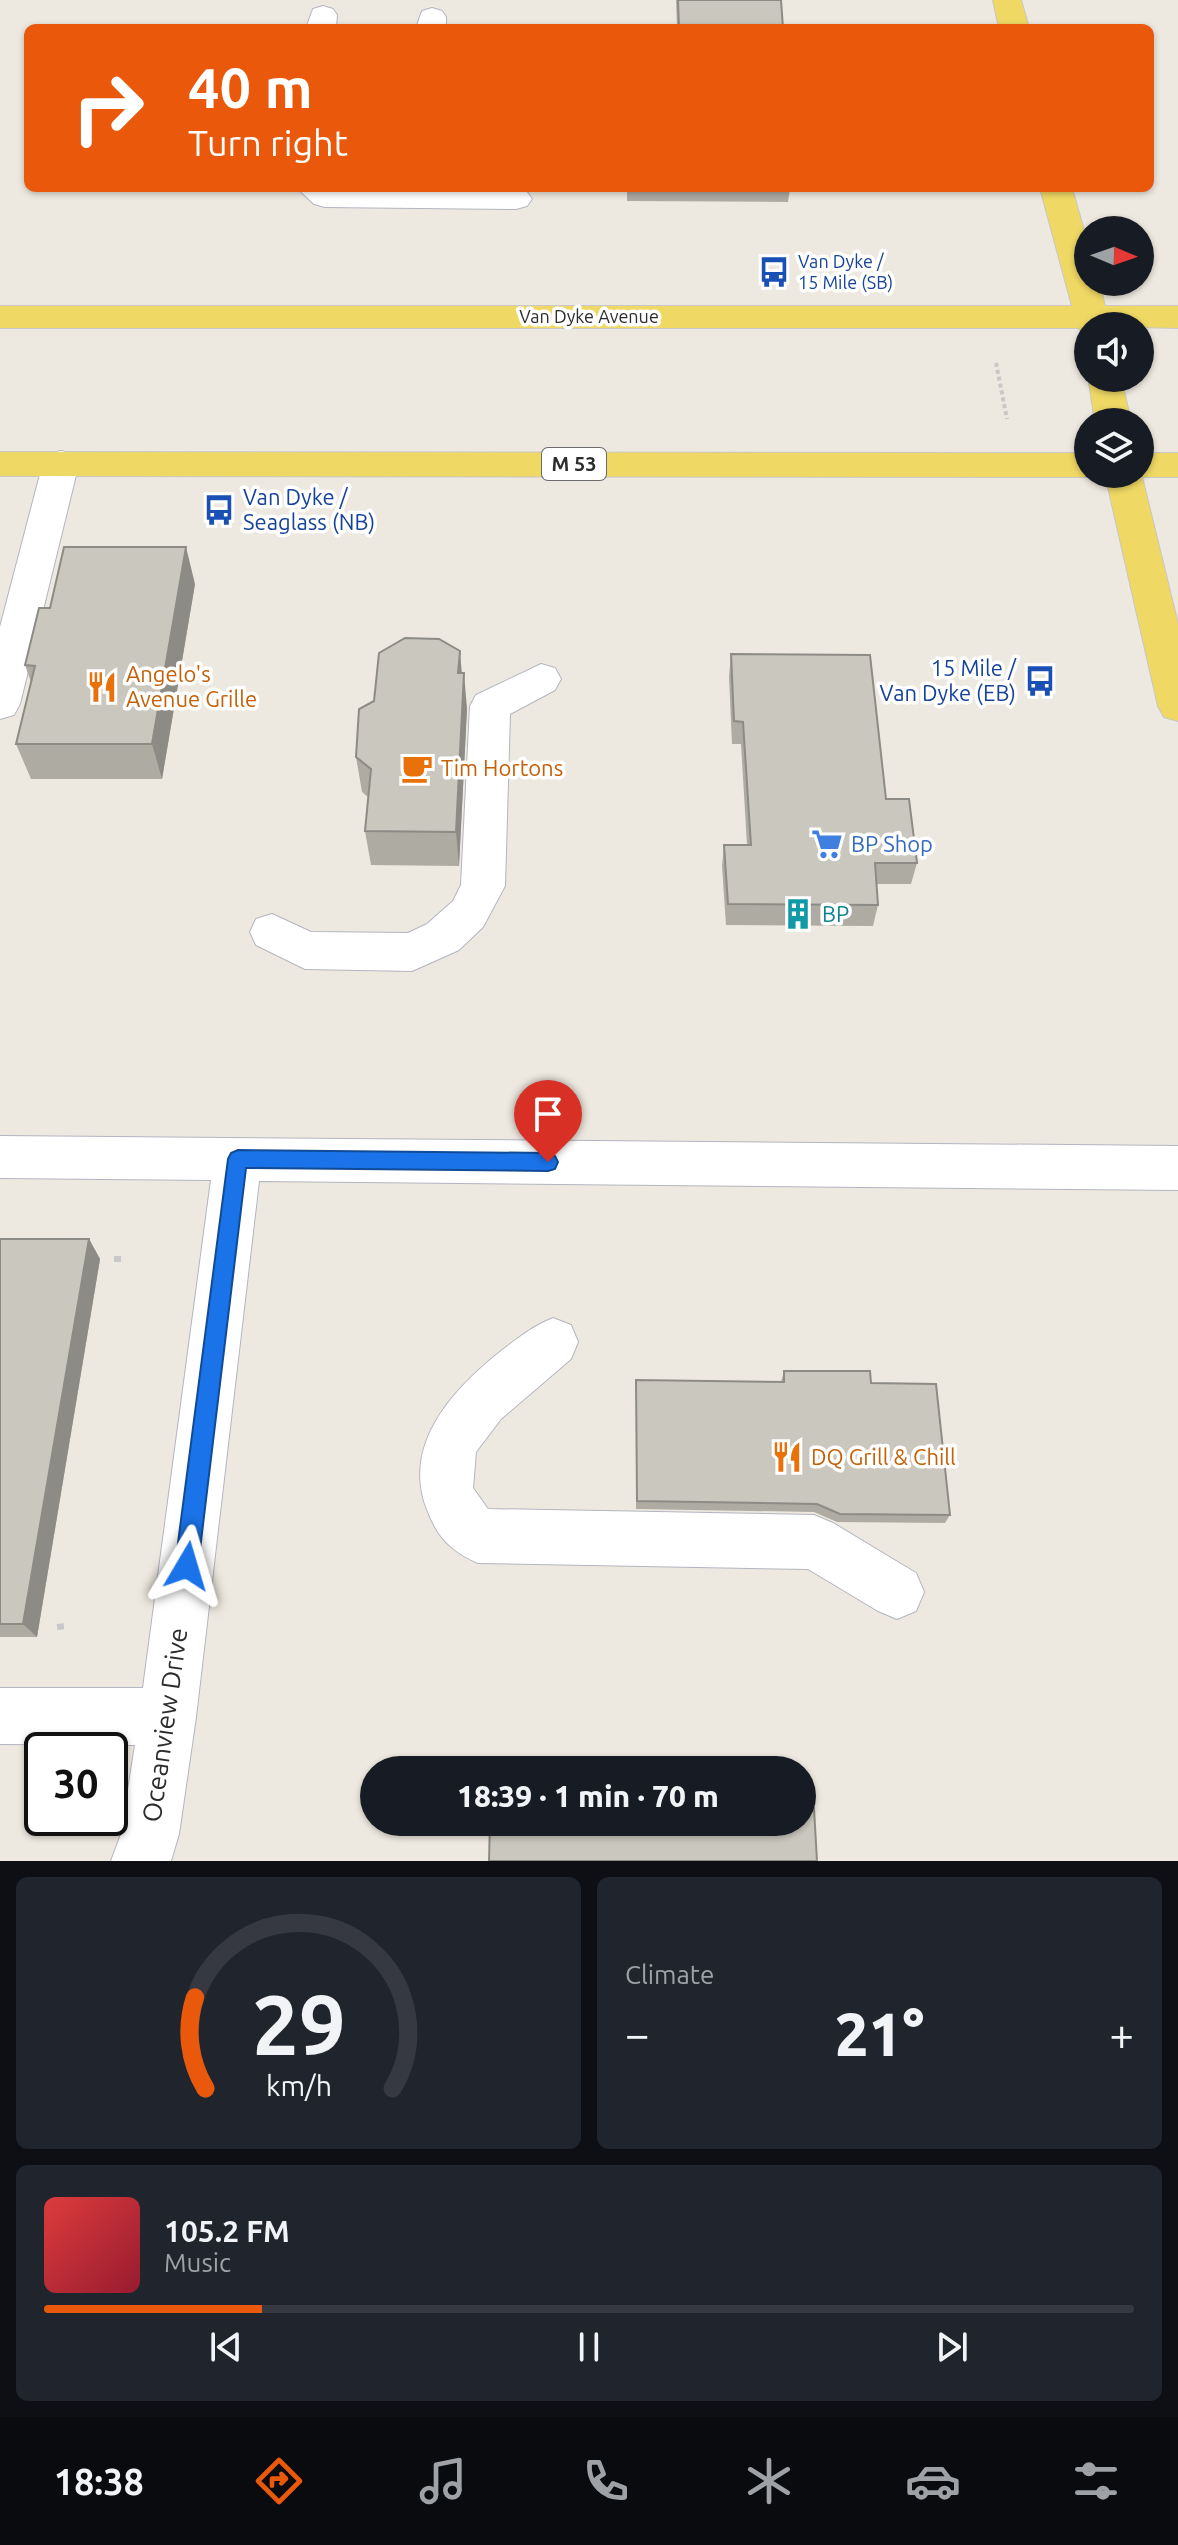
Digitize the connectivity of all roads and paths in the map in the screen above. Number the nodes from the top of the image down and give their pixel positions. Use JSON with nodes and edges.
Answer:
{"nodes":[{"id":1,"x":1007,"y":0,"type":"edge"},
{"id":2,"x":1013,"y":24,"type":"edge"},
{"id":3,"x":318,"y":192,"type":"edge"},
{"id":4,"x":1057,"y":192,"type":"edge"},
{"id":5,"x":415,"y":193,"type":"edge"},
{"id":6,"x":516,"y":199,"type":"dead end"},
{"id":7,"x":1090,"y":312,"type":"edge"},
{"id":8,"x":0,"y":317,"type":"edge"},
{"id":9,"x":1178,"y":317,"type":"edge"},
{"id":10,"x":1154,"y":318,"type":"edge"},
{"id":11,"x":1074,"y":322,"type":"edge"},
{"id":12,"x":994,"y":357,"type":"dead end"},
{"id":13,"x":1007,"y":422,"type":"dead end"},
{"id":14,"x":61,"y":463,"type":"junction"},
{"id":15,"x":0,"y":464,"type":"edge"},
{"id":16,"x":1074,"y":465,"type":"edge"},
{"id":17,"x":1154,"y":465,"type":"edge"},
{"id":18,"x":1178,"y":465,"type":"edge"},
{"id":19,"x":1126,"y":488,"type":"edge"},
{"id":20,"x":541,"y":679,"type":"dead end"},
{"id":21,"x":0,"y":704,"type":"edge"},
{"id":22,"x":1178,"y":706,"type":"edge"},
{"id":23,"x":272,"y":932,"type":"dead end"},
{"id":24,"x":0,"y":1157,"type":"edge"},
{"id":25,"x":238,"y":1159,"type":"junction"},
{"id":26,"x":1178,"y":1168,"type":"edge"},
{"id":27,"x":114,"y":1259,"type":"dead end"},
{"id":28,"x":124,"y":1259,"type":"dead end"},
{"id":29,"x":553,"y":1342,"type":"dead end"},
{"id":30,"x":897,"y":1592,"type":"dead end"},
{"id":31,"x":66,"y":1626,"type":"dead end"},
{"id":32,"x":57,"y":1627,"type":"dead end"},
{"id":33,"x":0,"y":1716,"type":"edge"},
{"id":34,"x":168,"y":1717,"type":"junction"},
{"id":35,"x":141,"y":1861,"type":"edge"}],
"edges":[{"from":1,"to":2,"type":"main road"},
{"from":3,"to":5,"type":"street"},
{"from":4,"to":7,"type":"main road"},
{"from":5,"to":6,"type":"street"},
{"from":8,"to":11,"type":"main road","name":"Van Dyke Avenue"},
{"from":9,"to":10,"type":"main road","name":"Van Dyke Avenue"},
{"from":12,"to":13,"type":"path"},
{"from":14,"to":15,"type":"main road","number":"M 53"},
{"from":14,"to":16,"type":"main road","number":"M 53"},
{"from":14,"to":21,"type":"street"},
{"from":17,"to":18,"type":"main road"},
{"from":19,"to":22,"type":"main road"},
{"from":20,"to":23,"type":"street"},
{"from":24,"to":25,"type":"street"},
{"from":25,"to":26,"type":"street"},
{"from":25,"to":34,"type":"street","name":"Oceanview Drive"},
{"from":27,"to":28,"type":"path"},
{"from":29,"to":30,"type":"street"},
{"from":31,"to":32,"type":"path"},
{"from":33,"to":34,"type":"street"},
{"from":34,"to":35,"type":"street","name":"Oceanview Drive"}]}
